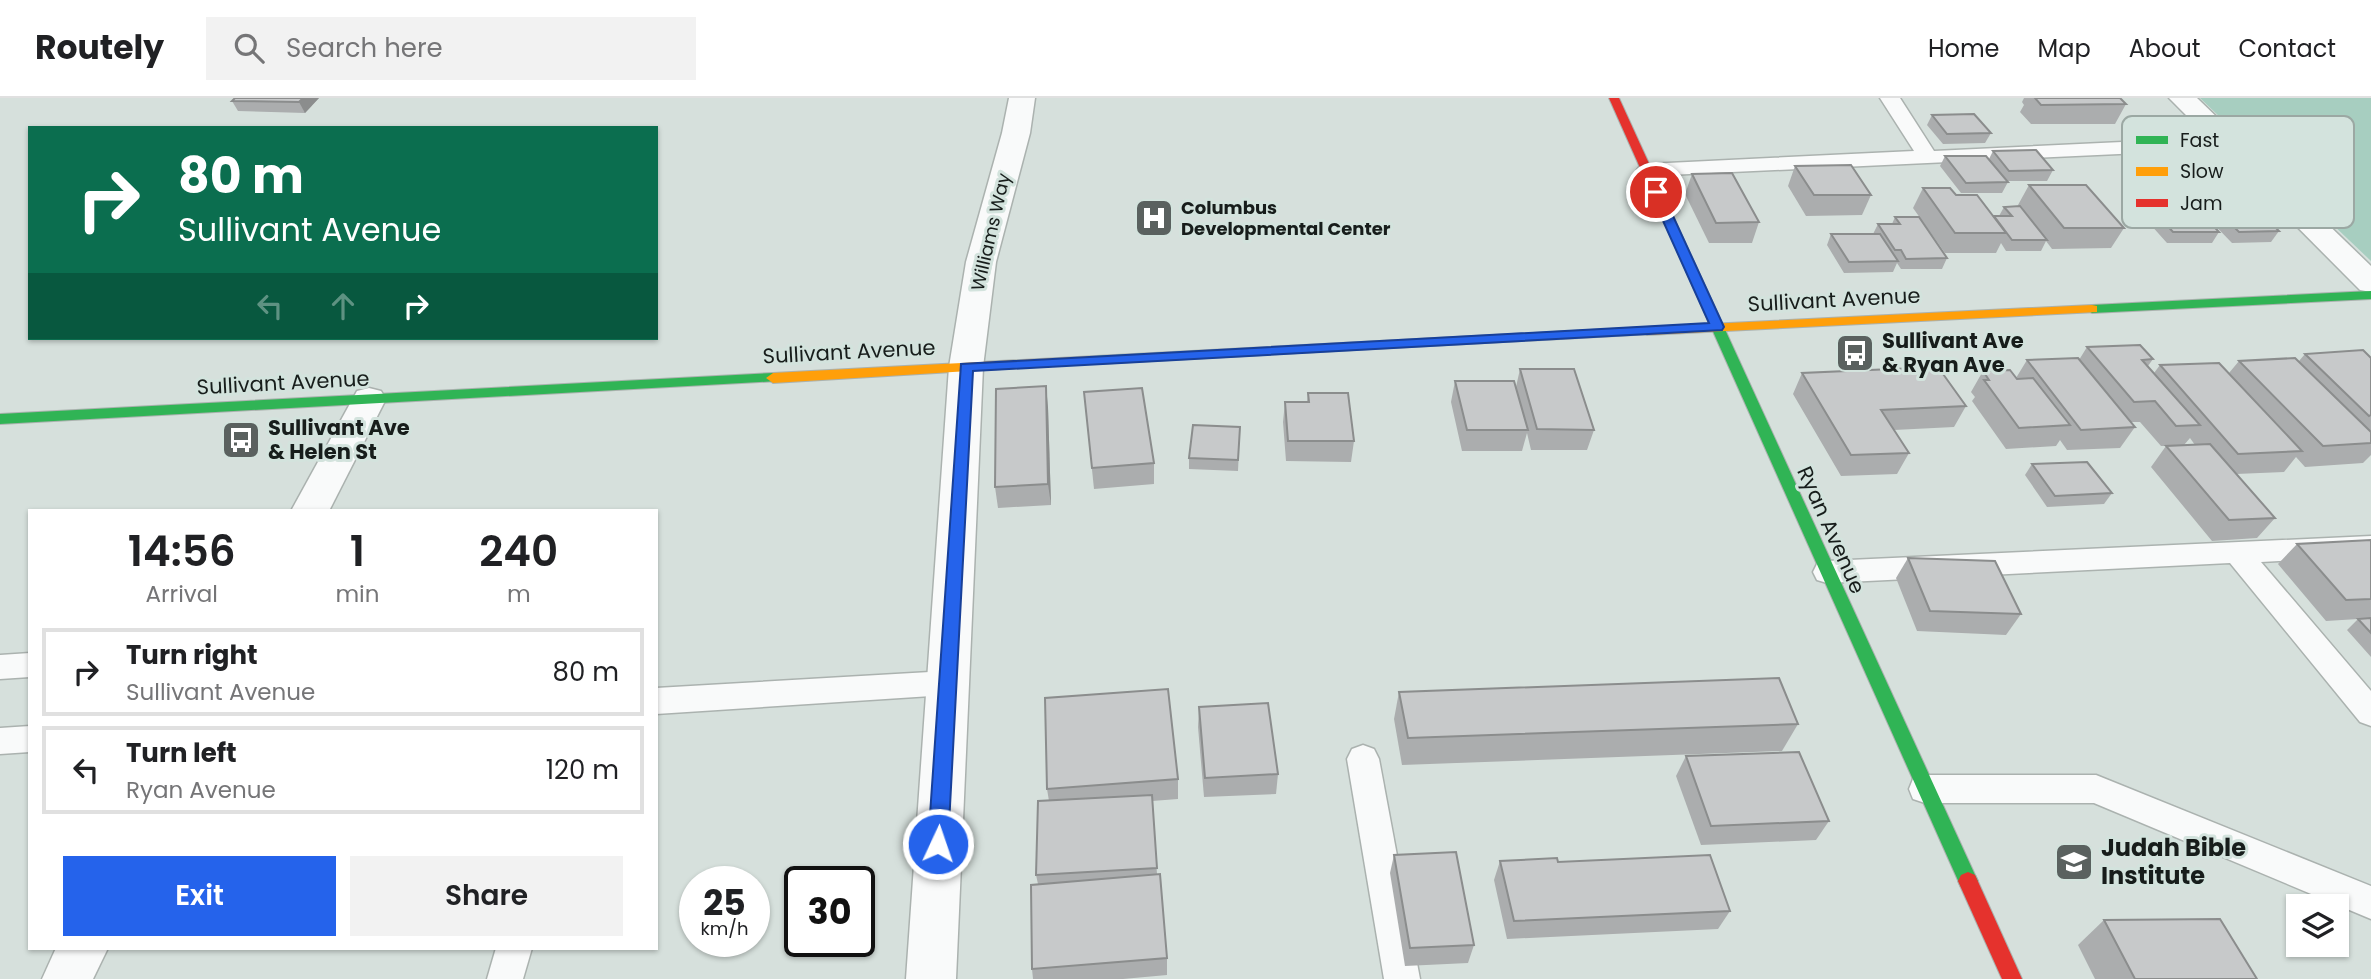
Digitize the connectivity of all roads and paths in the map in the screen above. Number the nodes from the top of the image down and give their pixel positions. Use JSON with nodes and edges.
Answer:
{"nodes":[{"id":1,"x":1022,"y":98,"type":"edge"},
{"id":2,"x":1614,"y":98,"type":"edge"},
{"id":3,"x":1890,"y":98,"type":"edge"},
{"id":4,"x":2182,"y":98,"type":"edge"},
{"id":5,"x":2200,"y":116,"type":"edge"},
{"id":6,"x":2122,"y":148,"type":"edge"},
{"id":7,"x":1928,"y":158,"type":"junction"},
{"id":8,"x":1647,"y":170,"type":"junction"},
{"id":9,"x":2315,"y":228,"type":"edge"},
{"id":10,"x":2371,"y":282,"type":"edge"},
{"id":11,"x":2371,"y":295,"type":"edge"},
{"id":12,"x":1718,"y":327,"type":"junction"},
{"id":13,"x":966,"y":367,"type":"junction"},
{"id":14,"x":369,"y":399,"type":"junction"},
{"id":15,"x":0,"y":419,"type":"edge"},
{"id":16,"x":311,"y":509,"type":"edge"},
{"id":17,"x":2371,"y":546,"type":"edge"},
{"id":18,"x":2237,"y":552,"type":"junction"},
{"id":19,"x":1827,"y":572,"type":"junction"},
{"id":20,"x":28,"y":665,"type":"edge"},
{"id":21,"x":0,"y":667,"type":"edge"},
{"id":22,"x":947,"y":682,"type":"junction"},
{"id":23,"x":658,"y":701,"type":"edge"},
{"id":24,"x":2371,"y":713,"type":"edge"},
{"id":25,"x":28,"y":739,"type":"edge"},
{"id":26,"x":0,"y":741,"type":"edge"},
{"id":27,"x":1363,"y":760,"type":"dead end"},
{"id":28,"x":1925,"y":789,"type":"junction"},
{"id":29,"x":2371,"y":904,"type":"edge"},
{"id":30,"x":82,"y":950,"type":"edge"},
{"id":31,"x":513,"y":950,"type":"edge"},
{"id":32,"x":67,"y":979,"type":"edge"},
{"id":33,"x":505,"y":979,"type":"edge"},
{"id":34,"x":931,"y":979,"type":"edge"},
{"id":35,"x":1402,"y":979,"type":"edge"},
{"id":36,"x":2012,"y":979,"type":"edge"}],
"edges":[{"from":1,"to":13,"type":"street","name":"Williams Way"},
{"from":2,"to":8,"type":"main road","name":"Ryan Avenue"},
{"from":3,"to":7,"type":"lane"},
{"from":4,"to":5,"type":"street"},
{"from":6,"to":7,"type":"lane"},
{"from":7,"to":8,"type":"lane"},
{"from":8,"to":12,"type":"main road","name":"Ryan Avenue"},
{"from":9,"to":10,"type":"street"},
{"from":11,"to":12,"type":"main road","name":"Sullivant Avenue"},
{"from":12,"to":13,"type":"main road","name":"Sullivant Avenue"},
{"from":12,"to":19,"type":"main road","name":"Ryan Avenue"},
{"from":13,"to":14,"type":"main road","name":"Sullivant Avenue"},
{"from":13,"to":22,"type":"street","name":"Williams Way"},
{"from":14,"to":15,"type":"main road","name":"Sullivant Avenue"},
{"from":14,"to":16,"type":"street"},
{"from":17,"to":18,"type":"lane"},
{"from":18,"to":19,"type":"lane"},
{"from":18,"to":24,"type":"lane"},
{"from":19,"to":28,"type":"main road","name":"Ryan Avenue"},
{"from":20,"to":21,"type":"lane"},
{"from":22,"to":23,"type":"lane"},
{"from":22,"to":34,"type":"street","name":"Williams Way"},
{"from":25,"to":26,"type":"lane"},
{"from":27,"to":35,"type":"lane"},
{"from":28,"to":29,"type":"lane"},
{"from":28,"to":36,"type":"main road","name":"Ryan Avenue"},
{"from":30,"to":32,"type":"street"},
{"from":31,"to":33,"type":"lane"}]}
